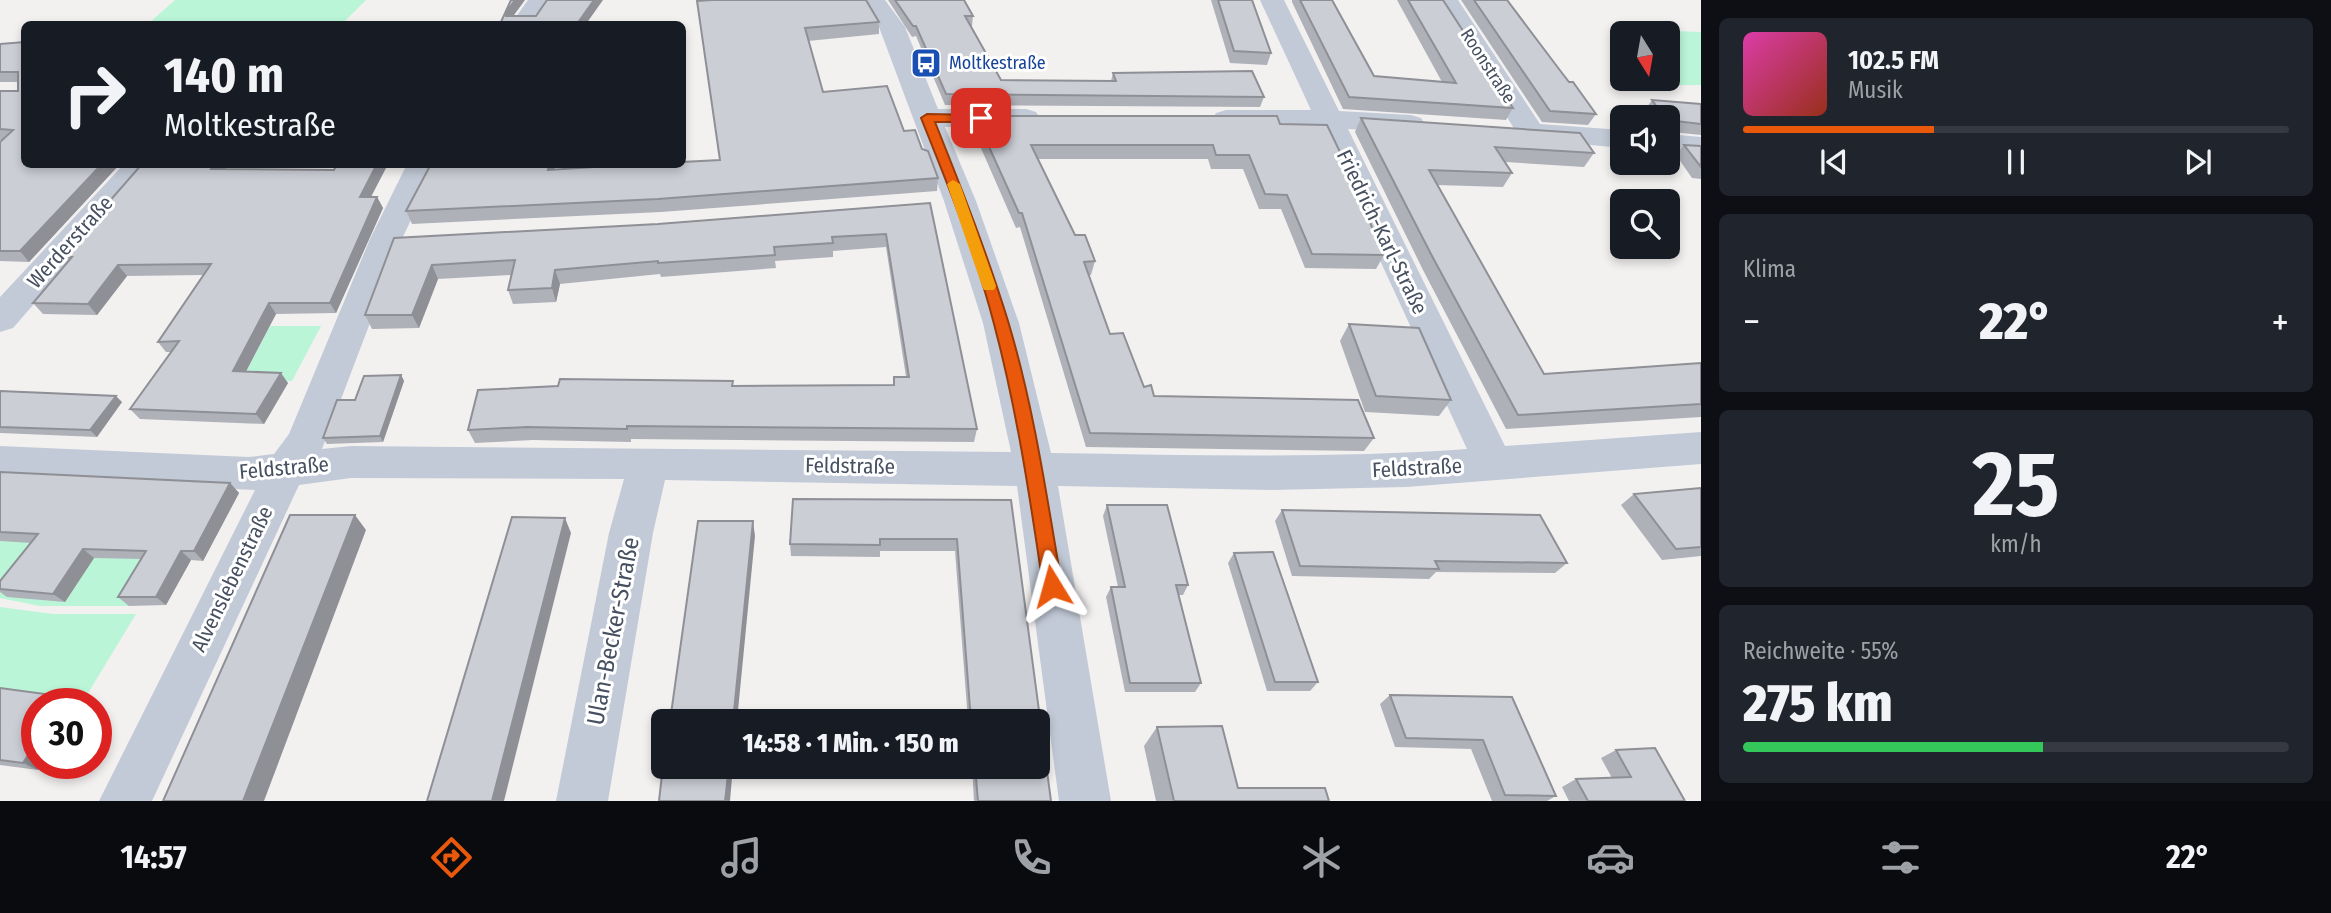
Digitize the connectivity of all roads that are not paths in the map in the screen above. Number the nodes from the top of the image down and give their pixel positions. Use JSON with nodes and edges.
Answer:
{"nodes":[{"id":1,"x":541,"y":0,"type":"edge"},
{"id":2,"x":873,"y":0,"type":"edge"},
{"id":3,"x":1272,"y":0,"type":"edge"},
{"id":4,"x":1446,"y":0,"type":"edge"},
{"id":5,"x":525,"y":21,"type":"edge"},
{"id":6,"x":927,"y":118,"type":"junction"},
{"id":7,"x":1051,"y":118,"type":"edge"},
{"id":8,"x":1203,"y":119,"type":"edge"},
{"id":9,"x":1328,"y":119,"type":"junction"},
{"id":10,"x":1436,"y":126,"type":"edge"},
{"id":11,"x":1610,"y":138,"type":"edge"},
{"id":12,"x":1680,"y":144,"type":"edge"},
{"id":13,"x":1701,"y":146,"type":"edge"},
{"id":14,"x":137,"y":168,"type":"edge"},
{"id":15,"x":421,"y":168,"type":"edge"},
{"id":16,"x":0,"y":319,"type":"edge"},
{"id":17,"x":1701,"y":448,"type":"edge"},
{"id":18,"x":0,"y":462,"type":"edge"},
{"id":19,"x":649,"y":463,"type":"junction"},
{"id":20,"x":1494,"y":464,"type":"junction"},
{"id":21,"x":286,"y":469,"type":"junction"},
{"id":22,"x":1034,"y":470,"type":"junction"},
{"id":23,"x":125,"y":801,"type":"edge"},
{"id":24,"x":582,"y":801,"type":"edge"},
{"id":25,"x":1085,"y":801,"type":"edge"}],
"edges":[{"from":1,"to":5,"type":"street"},
{"from":2,"to":6,"type":"street"},
{"from":3,"to":9,"type":"street","name":"Friedrich-Karl-Straße"},
{"from":4,"to":11,"type":"street","name":"Roonstraße"},
{"from":6,"to":7,"type":"street"},
{"from":6,"to":22,"type":"street"},
{"from":8,"to":9,"type":"street"},
{"from":9,"to":10,"type":"street"},
{"from":9,"to":20,"type":"street","name":"Friedrich-Karl-Straße"},
{"from":12,"to":13,"type":"street"},
{"from":14,"to":16,"type":"street","name":"Werderstraße"},
{"from":15,"to":21,"type":"street","name":"Alvenslebenstraße"},
{"from":17,"to":20,"type":"street","name":"Feldstraße"},
{"from":18,"to":21,"type":"street","name":"Feldstraße"},
{"from":19,"to":21,"type":"street","name":"Feldstraße"},
{"from":19,"to":22,"type":"street","name":"Feldstraße"},
{"from":19,"to":24,"type":"street","name":"Ulan-Becker-Straße"},
{"from":20,"to":22,"type":"street","name":"Feldstraße"},
{"from":21,"to":23,"type":"street","name":"Alvenslebenstraße"},
{"from":22,"to":25,"type":"street"}]}
